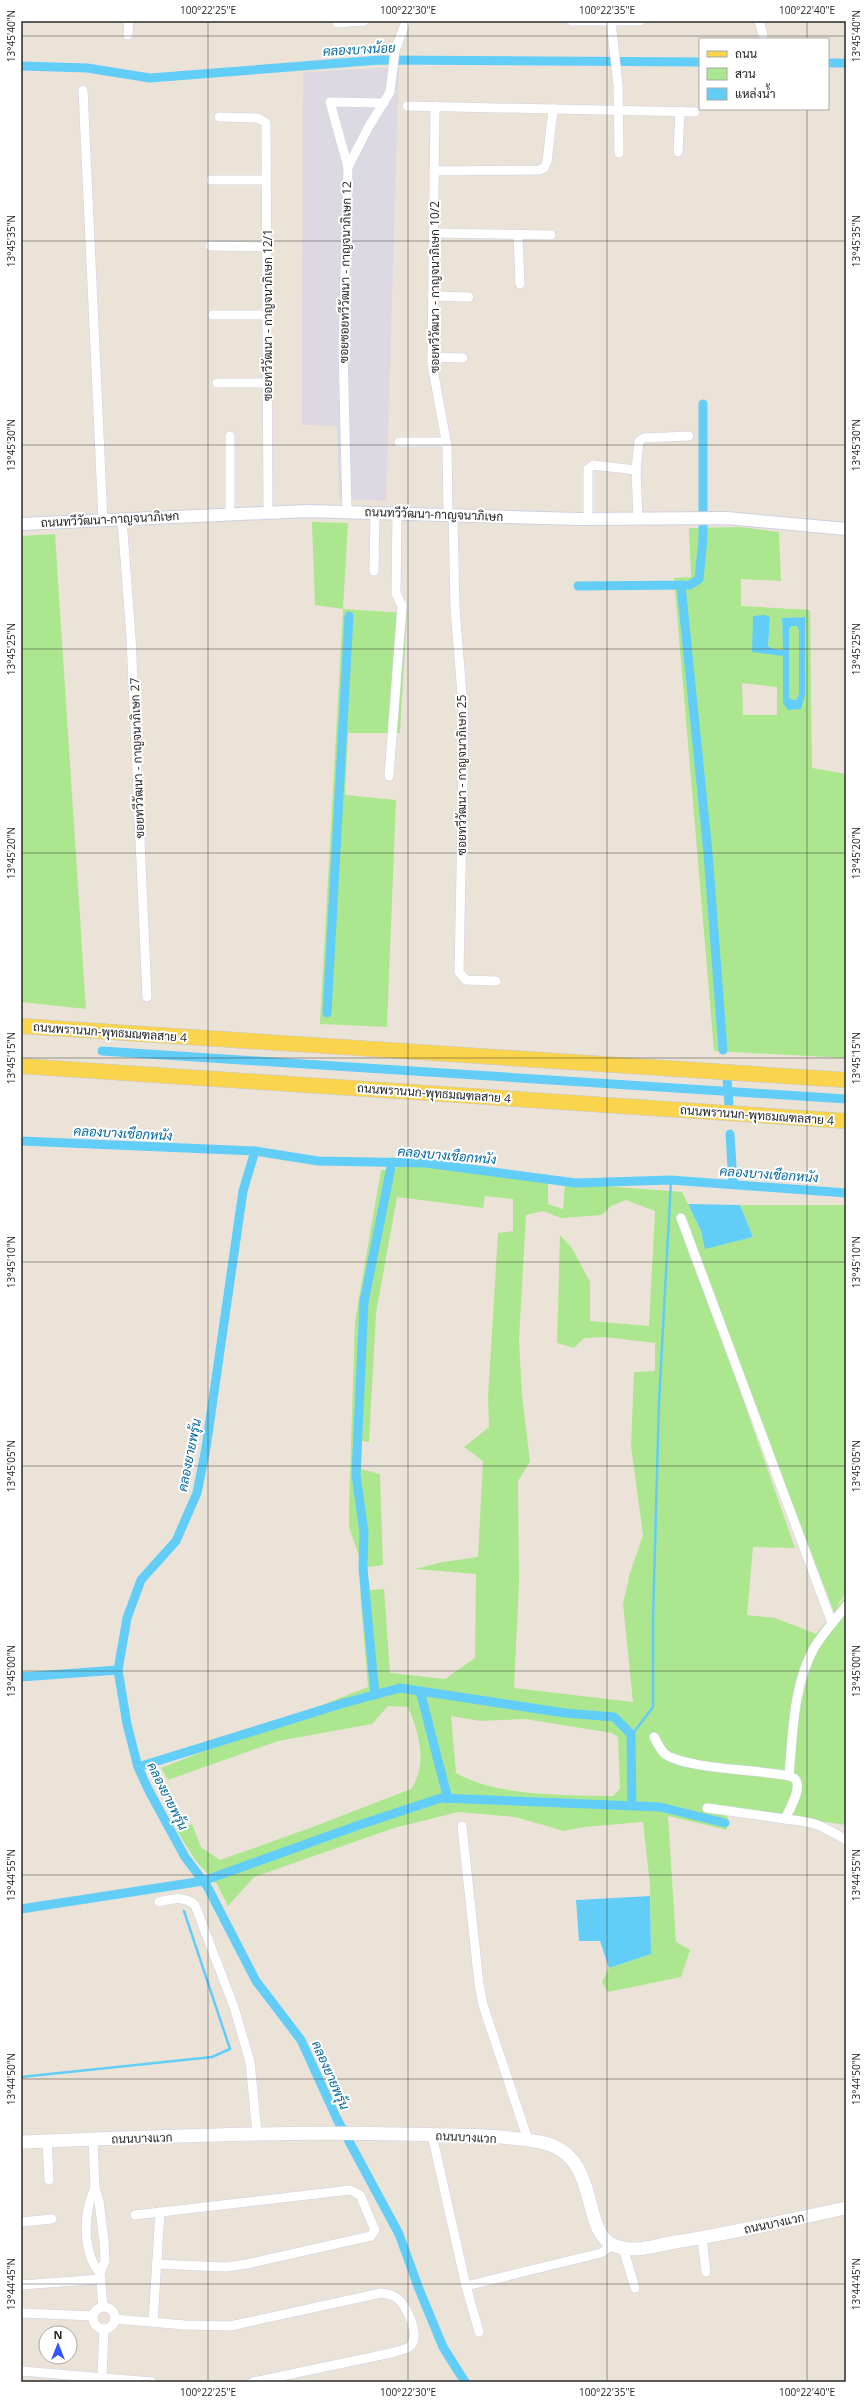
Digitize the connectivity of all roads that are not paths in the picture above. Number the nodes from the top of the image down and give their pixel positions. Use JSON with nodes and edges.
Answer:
{"nodes":[{"id":1,"x":129,"y":21,"type":"edge"},
{"id":2,"x":364,"y":21,"type":"edge"},
{"id":3,"x":406,"y":21,"type":"edge"},
{"id":4,"x":572,"y":21,"type":"edge"},
{"id":5,"x":611,"y":21,"type":"edge"},
{"id":6,"x":640,"y":21,"type":"edge"},
{"id":7,"x":760,"y":21,"type":"edge"},
{"id":8,"x":337,"y":23,"type":"dead end"},
{"id":9,"x":763,"y":35,"type":"dead end"},
{"id":10,"x":128,"y":36,"type":"dead end"},
{"id":11,"x":83,"y":90,"type":"dead end"},
{"id":12,"x":384,"y":104,"type":"junction"},
{"id":13,"x":407,"y":106,"type":"dead end"},
{"id":14,"x":435,"y":106,"type":"junction"},
{"id":15,"x":553,"y":109,"type":"junction"},
{"id":16,"x":619,"y":109,"type":"junction"},
{"id":17,"x":680,"y":111,"type":"junction"},
{"id":18,"x":695,"y":112,"type":"dead end"},
{"id":19,"x":219,"y":117,"type":"dead end"},
{"id":20,"x":678,"y":152,"type":"dead end"},
{"id":21,"x":619,"y":153,"type":"dead end"},
{"id":22,"x":348,"y":167,"type":"junction"},
{"id":23,"x":434,"y":170,"type":"junction"},
{"id":24,"x":211,"y":180,"type":"dead end"},
{"id":25,"x":266,"y":180,"type":"junction"},
{"id":26,"x":433,"y":233,"type":"junction"},
{"id":27,"x":518,"y":234,"type":"junction"},
{"id":28,"x":551,"y":234,"type":"dead end"},
{"id":29,"x":210,"y":246,"type":"dead end"},
{"id":30,"x":266,"y":247,"type":"junction"},
{"id":31,"x":520,"y":284,"type":"dead end"},
{"id":32,"x":432,"y":296,"type":"junction"},
{"id":33,"x":469,"y":297,"type":"dead end"},
{"id":34,"x":213,"y":315,"type":"dead end"},
{"id":35,"x":267,"y":315,"type":"junction"},
{"id":36,"x":432,"y":357,"type":"junction"},
{"id":37,"x":463,"y":358,"type":"dead end"},
{"id":38,"x":217,"y":383,"type":"dead end"},
{"id":39,"x":268,"y":383,"type":"junction"},
{"id":40,"x":230,"y":436,"type":"dead end"},
{"id":41,"x":689,"y":436,"type":"dead end"},
{"id":42,"x":400,"y":442,"type":"dead end"},
{"id":43,"x":446,"y":442,"type":"junction"},
{"id":44,"x":636,"y":470,"type":"junction"},
{"id":45,"x":268,"y":512,"type":"junction"},
{"id":46,"x":347,"y":512,"type":"junction"},
{"id":47,"x":375,"y":512,"type":"junction"},
{"id":48,"x":397,"y":513,"type":"junction"},
{"id":49,"x":230,"y":514,"type":"junction"},
{"id":50,"x":450,"y":515,"type":"junction"},
{"id":51,"x":122,"y":519,"type":"junction"},
{"id":52,"x":588,"y":519,"type":"junction"},
{"id":53,"x":638,"y":519,"type":"junction"},
{"id":54,"x":103,"y":520,"type":"junction"},
{"id":55,"x":21,"y":524,"type":"edge"},
{"id":56,"x":846,"y":529,"type":"edge"},
{"id":57,"x":374,"y":571,"type":"dead end"},
{"id":58,"x":389,"y":776,"type":"dead end"},
{"id":59,"x":496,"y":981,"type":"dead end"},
{"id":60,"x":147,"y":997,"type":"dead end"},
{"id":61,"x":21,"y":1026,"type":"edge"},
{"id":62,"x":21,"y":1066,"type":"edge"},
{"id":63,"x":846,"y":1080,"type":"edge"},
{"id":64,"x":846,"y":1121,"type":"edge"},
{"id":65,"x":681,"y":1218,"type":"dead end"},
{"id":66,"x":846,"y":1606,"type":"edge"},
{"id":67,"x":832,"y":1624,"type":"junction"},
{"id":68,"x":654,"y":1737,"type":"dead end"},
{"id":69,"x":789,"y":1775,"type":"junction"},
{"id":70,"x":707,"y":1808,"type":"dead end"},
{"id":71,"x":785,"y":1819,"type":"junction"},
{"id":72,"x":462,"y":1826,"type":"dead end"},
{"id":73,"x":846,"y":1840,"type":"edge"},
{"id":74,"x":159,"y":1902,"type":"dead end"},
{"id":75,"x":256,"y":2133,"type":"junction"},
{"id":76,"x":432,"y":2135,"type":"junction"},
{"id":77,"x":94,"y":2139,"type":"junction"},
{"id":78,"x":528,"y":2140,"type":"junction"},
{"id":79,"x":47,"y":2141,"type":"junction"},
{"id":80,"x":21,"y":2142,"type":"edge"},
{"id":81,"x":49,"y":2180,"type":"dead end"},
{"id":82,"x":95,"y":2188,"type":"junction"},
{"id":83,"x":846,"y":2208,"type":"edge"},
{"id":84,"x":160,"y":2212,"type":"junction"},
{"id":85,"x":136,"y":2215,"type":"dead end"},
{"id":86,"x":52,"y":2219,"type":"dead end"},
{"id":87,"x":21,"y":2222,"type":"edge"},
{"id":88,"x":702,"y":2238,"type":"junction"},
{"id":89,"x":88,"y":2241,"type":"junction"},
{"id":90,"x":104,"y":2241,"type":"junction"},
{"id":91,"x":618,"y":2246,"type":"junction"},
{"id":92,"x":156,"y":2264,"type":"junction"},
{"id":93,"x":706,"y":2272,"type":"dead end"},
{"id":94,"x":101,"y":2276,"type":"junction"},
{"id":95,"x":21,"y":2285,"type":"edge"},
{"id":96,"x":466,"y":2286,"type":"junction"},
{"id":97,"x":635,"y":2288,"type":"dead end"},
{"id":98,"x":103,"y":2307,"type":"junction"},
{"id":99,"x":21,"y":2313,"type":"edge"},
{"id":100,"x":94,"y":2316,"type":"junction"},
{"id":101,"x":115,"y":2319,"type":"junction"},
{"id":102,"x":153,"y":2322,"type":"junction"},
{"id":103,"x":104,"y":2328,"type":"junction"},
{"id":104,"x":479,"y":2332,"type":"dead end"},
{"id":105,"x":21,"y":2371,"type":"edge"},
{"id":106,"x":102,"y":2377,"type":"junction"},
{"id":107,"x":152,"y":2382,"type":"edge"},
{"id":108,"x":253,"y":2382,"type":"edge"}],
"edges":[{"from":1,"to":10,"type":"street"},
{"from":2,"to":8,"type":"street"},
{"from":3,"to":12,"type":"street","name":"ซอยซอยทวีวัฒนา - กาญจนาภิเษก 12"},
{"from":4,"to":5,"type":"street"},
{"from":5,"to":6,"type":"street"},
{"from":5,"to":16,"type":"street"},
{"from":7,"to":9,"type":"street"},
{"from":11,"to":54,"type":"street"},
{"from":12,"to":22,"type":"street","name":"ซอยซอยทวีวัฒนา - กาญจนาภิเษก 12"},
{"from":12,"to":22,"type":"street"},
{"from":13,"to":14,"type":"street"},
{"from":14,"to":15,"type":"street"},
{"from":14,"to":23,"type":"street","name":"ซอยทวีวัฒนา - กาญจนาภิเษก 10/2"},
{"from":15,"to":16,"type":"street"},
{"from":15,"to":23,"type":"street"},
{"from":16,"to":17,"type":"street"},
{"from":16,"to":21,"type":"street"},
{"from":17,"to":18,"type":"street"},
{"from":17,"to":20,"type":"street"},
{"from":19,"to":25,"type":"street","name":"ซอยทวีวัฒนา - กาญจนาภิเษก 12/1"},
{"from":22,"to":46,"type":"street","name":"ซอยซอยทวีวัฒนา - กาญจนาภิเษก 12"},
{"from":23,"to":26,"type":"street","name":"ซอยทวีวัฒนา - กาญจนาภิเษก 10/2"},
{"from":24,"to":25,"type":"street"},
{"from":25,"to":30,"type":"street","name":"ซอยทวีวัฒนา - กาญจนาภิเษก 12/1"},
{"from":26,"to":27,"type":"street"},
{"from":26,"to":32,"type":"street","name":"ซอยทวีวัฒนา - กาญจนาภิเษก 10/2"},
{"from":27,"to":28,"type":"street"},
{"from":27,"to":31,"type":"street"},
{"from":29,"to":30,"type":"street"},
{"from":30,"to":35,"type":"street","name":"ซอยทวีวัฒนา - กาญจนาภิเษก 12/1"},
{"from":32,"to":33,"type":"street"},
{"from":32,"to":36,"type":"street","name":"ซอยทวีวัฒนา - กาญจนาภิเษก 10/2"},
{"from":34,"to":35,"type":"street"},
{"from":35,"to":39,"type":"street","name":"ซอยทวีวัฒนา - กาญจนาภิเษก 12/1"},
{"from":36,"to":37,"type":"street"},
{"from":36,"to":43,"type":"street","name":"ซอยทวีวัฒนา - กาญจนาภิเษก 10/2"},
{"from":38,"to":39,"type":"street"},
{"from":39,"to":45,"type":"street","name":"ซอยทวีวัฒนา - กาญจนาภิเษก 12/1"},
{"from":40,"to":49,"type":"street"},
{"from":41,"to":44,"type":"street"},
{"from":42,"to":43,"type":"street"},
{"from":43,"to":50,"type":"street","name":"ซอยทวีวัฒนา - กาญจนาภิเษก 10/2"},
{"from":44,"to":52,"type":"street"},
{"from":44,"to":53,"type":"street"},
{"from":45,"to":46,"type":"street","name":"ถนนทวีวัฒนา-กาญจนาภิเษก"},
{"from":45,"to":49,"type":"street","name":"ถนนทวีวัฒนา-กาญจนาภิเษก"},
{"from":46,"to":47,"type":"street","name":"ถนนทวีวัฒนา-กาญจนาภิเษก"},
{"from":47,"to":48,"type":"street","name":"ถนนทวีวัฒนา-กาญจนาภิเษก"},
{"from":47,"to":57,"type":"street"},
{"from":48,"to":50,"type":"street","name":"ถนนทวีวัฒนา-กาญจนาภิเษก"},
{"from":48,"to":58,"type":"street"},
{"from":49,"to":51,"type":"street","name":"ถนนทวีวัฒนา-กาญจนาภิเษก"},
{"from":50,"to":52,"type":"street","name":"ถนนทวีวัฒนา-กาญจนาภิเษก"},
{"from":50,"to":59,"type":"street","name":"ซอยทวีวัฒนา - กาญจนาภิเษก 25"},
{"from":51,"to":54,"type":"street","name":"ถนนทวีวัฒนา-กาญจนาภิเษก"},
{"from":51,"to":60,"type":"street","name":"ซอยทวีวัฒนา - กาญจนาภิเษก 27"},
{"from":52,"to":53,"type":"street","name":"ถนนทวีวัฒนา-กาญจนาภิเษก"},
{"from":53,"to":56,"type":"street","name":"ถนนทวีวัฒนา-กาญจนาภิเษก"},
{"from":54,"to":55,"type":"street","name":"ถนนทวีวัฒนา-กาญจนาภิเษก"},
{"from":61,"to":63,"type":"main road","name":"ถนนพรานนก-พุทธมณฑลสาย 4"},
{"from":62,"to":64,"type":"main road","name":"ถนนพรานนก-พุทธมณฑลสาย 4"},
{"from":65,"to":67,"type":"street"},
{"from":66,"to":67,"type":"street"},
{"from":67,"to":69,"type":"street"},
{"from":68,"to":69,"type":"street"},
{"from":69,"to":71,"type":"street"},
{"from":70,"to":71,"type":"street"},
{"from":71,"to":73,"type":"street"},
{"from":72,"to":78,"type":"street"},
{"from":74,"to":75,"type":"street"},
{"from":75,"to":76,"type":"main road","name":"ถนนบางแวก"},
{"from":75,"to":77,"type":"main road","name":"ถนนบางแวก"},
{"from":76,"to":78,"type":"main road","name":"ถนนบางแวก"},
{"from":76,"to":96,"type":"street"},
{"from":77,"to":79,"type":"main road","name":"ถนนบางแวก"},
{"from":77,"to":82,"type":"street"},
{"from":78,"to":91,"type":"main road","name":"ถนนบางแวก"},
{"from":79,"to":80,"type":"main road","name":"ถนนบางแวก"},
{"from":79,"to":81,"type":"street"},
{"from":82,"to":89,"type":"street"},
{"from":82,"to":90,"type":"street"},
{"from":83,"to":88,"type":"main road","name":"ถนนบางแวก"},
{"from":84,"to":85,"type":"street"},
{"from":84,"to":92,"type":"street"},
{"from":84,"to":92,"type":"street"},
{"from":86,"to":87,"type":"street"},
{"from":88,"to":91,"type":"main road","name":"ถนนบางแวก"},
{"from":88,"to":93,"type":"street"},
{"from":89,"to":90,"type":"street"},
{"from":89,"to":94,"type":"street"},
{"from":90,"to":94,"type":"street"},
{"from":91,"to":96,"type":"street"},
{"from":91,"to":97,"type":"street"},
{"from":92,"to":102,"type":"street"},
{"from":94,"to":95,"type":"street"},
{"from":94,"to":98,"type":"street"},
{"from":96,"to":104,"type":"street"},
{"from":98,"to":100,"type":"street"},
{"from":98,"to":101,"type":"street"},
{"from":99,"to":100,"type":"street"},
{"from":100,"to":103,"type":"street"},
{"from":101,"to":102,"type":"street"},
{"from":101,"to":103,"type":"street"},
{"from":102,"to":108,"type":"street"},
{"from":103,"to":106,"type":"street"},
{"from":105,"to":106,"type":"street"},
{"from":106,"to":107,"type":"street"}]}
